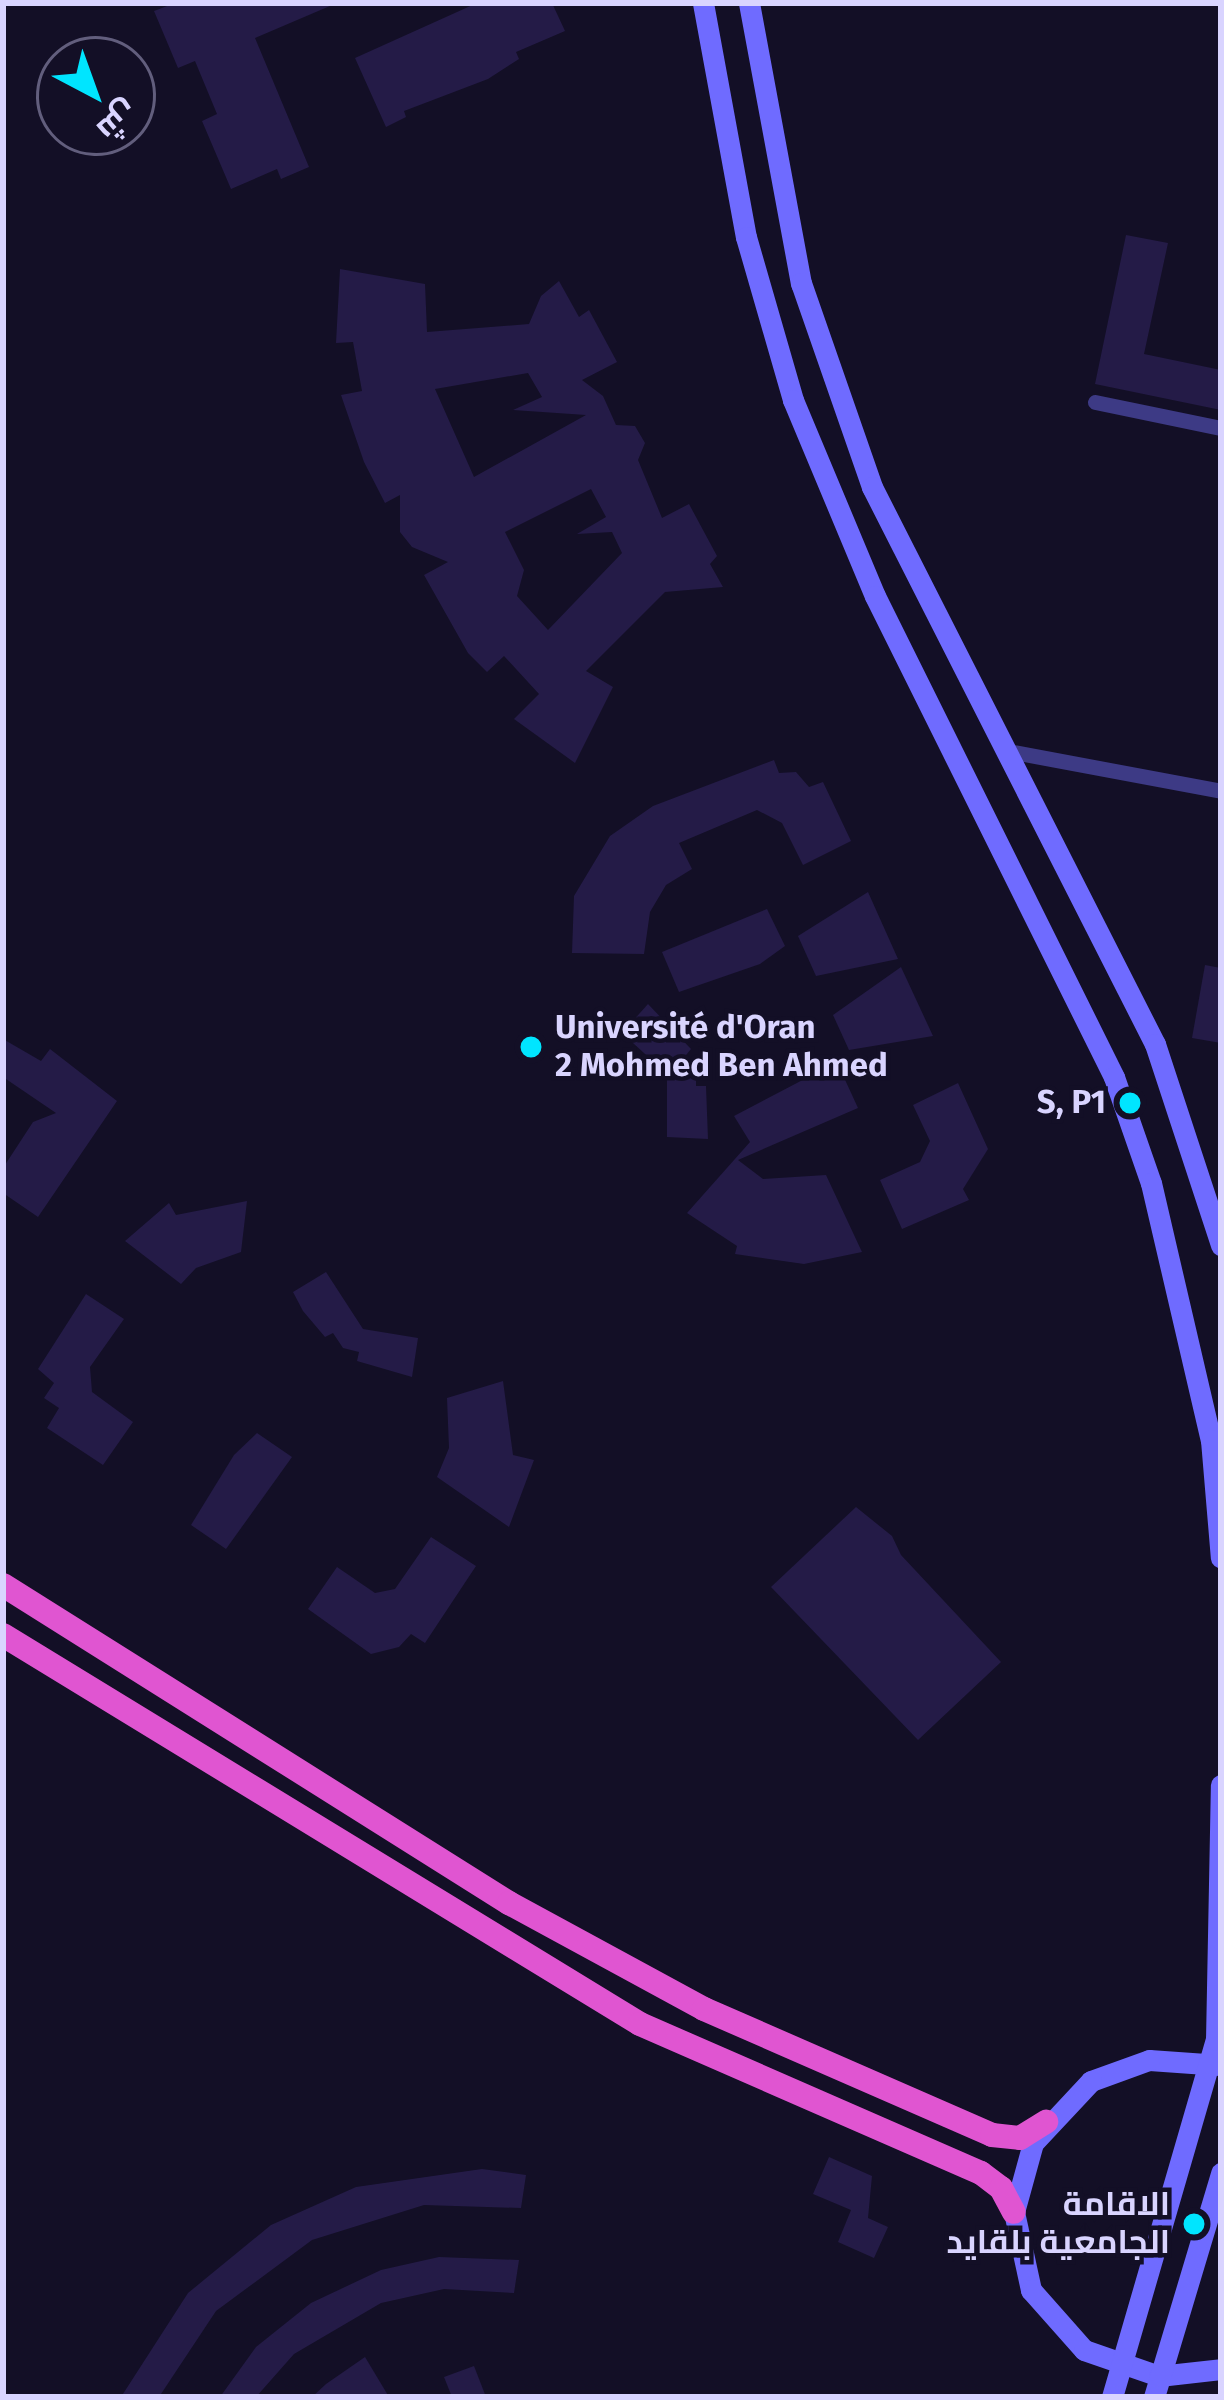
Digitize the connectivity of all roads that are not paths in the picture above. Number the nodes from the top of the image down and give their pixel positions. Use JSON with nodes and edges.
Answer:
{"nodes":[{"id":1,"x":704,"y":3,"type":"edge"},
{"id":2,"x":748,"y":3,"type":"edge"},
{"id":3,"x":1095,"y":402,"type":"dead end"},
{"id":4,"x":1221,"y":428,"type":"edge"},
{"id":5,"x":1008,"y":751,"type":"junction"},
{"id":6,"x":1221,"y":791,"type":"edge"},
{"id":7,"x":1221,"y":1245,"type":"edge"},
{"id":8,"x":1221,"y":1558,"type":"edge"},
{"id":9,"x":3,"y":1585,"type":"edge"},
{"id":10,"x":3,"y":1635,"type":"edge"},
{"id":11,"x":1221,"y":1785,"type":"edge"},
{"id":12,"x":1215,"y":2064,"type":"edge"},
{"id":13,"x":1046,"y":2122,"type":"junction"},
{"id":14,"x":1221,"y":2173,"type":"edge"},
{"id":15,"x":1014,"y":2212,"type":"junction"},
{"id":16,"x":1120,"y":2368,"type":"junction"},
{"id":17,"x":1221,"y":2369,"type":"edge"},
{"id":18,"x":1157,"y":2386,"type":"edge"},
{"id":19,"x":1112,"y":2397,"type":"edge"}],
"edges":[{"from":1,"to":8,"type":"main road"},
{"from":2,"to":5,"type":"main road"},
{"from":3,"to":4,"type":"street"},
{"from":5,"to":6,"type":"street"},
{"from":5,"to":7,"type":"main road"},
{"from":9,"to":13,"type":"highway"},
{"from":10,"to":15,"type":"highway"},
{"from":11,"to":12,"type":"main road"},
{"from":12,"to":13,"type":"main road"},
{"from":12,"to":16,"type":"main road"},
{"from":13,"to":15,"type":"main road"},
{"from":14,"to":18,"type":"main road"},
{"from":15,"to":16,"type":"main road"},
{"from":16,"to":18,"type":"main road"},
{"from":16,"to":19,"type":"main road"},
{"from":17,"to":18,"type":"main road"}]}
